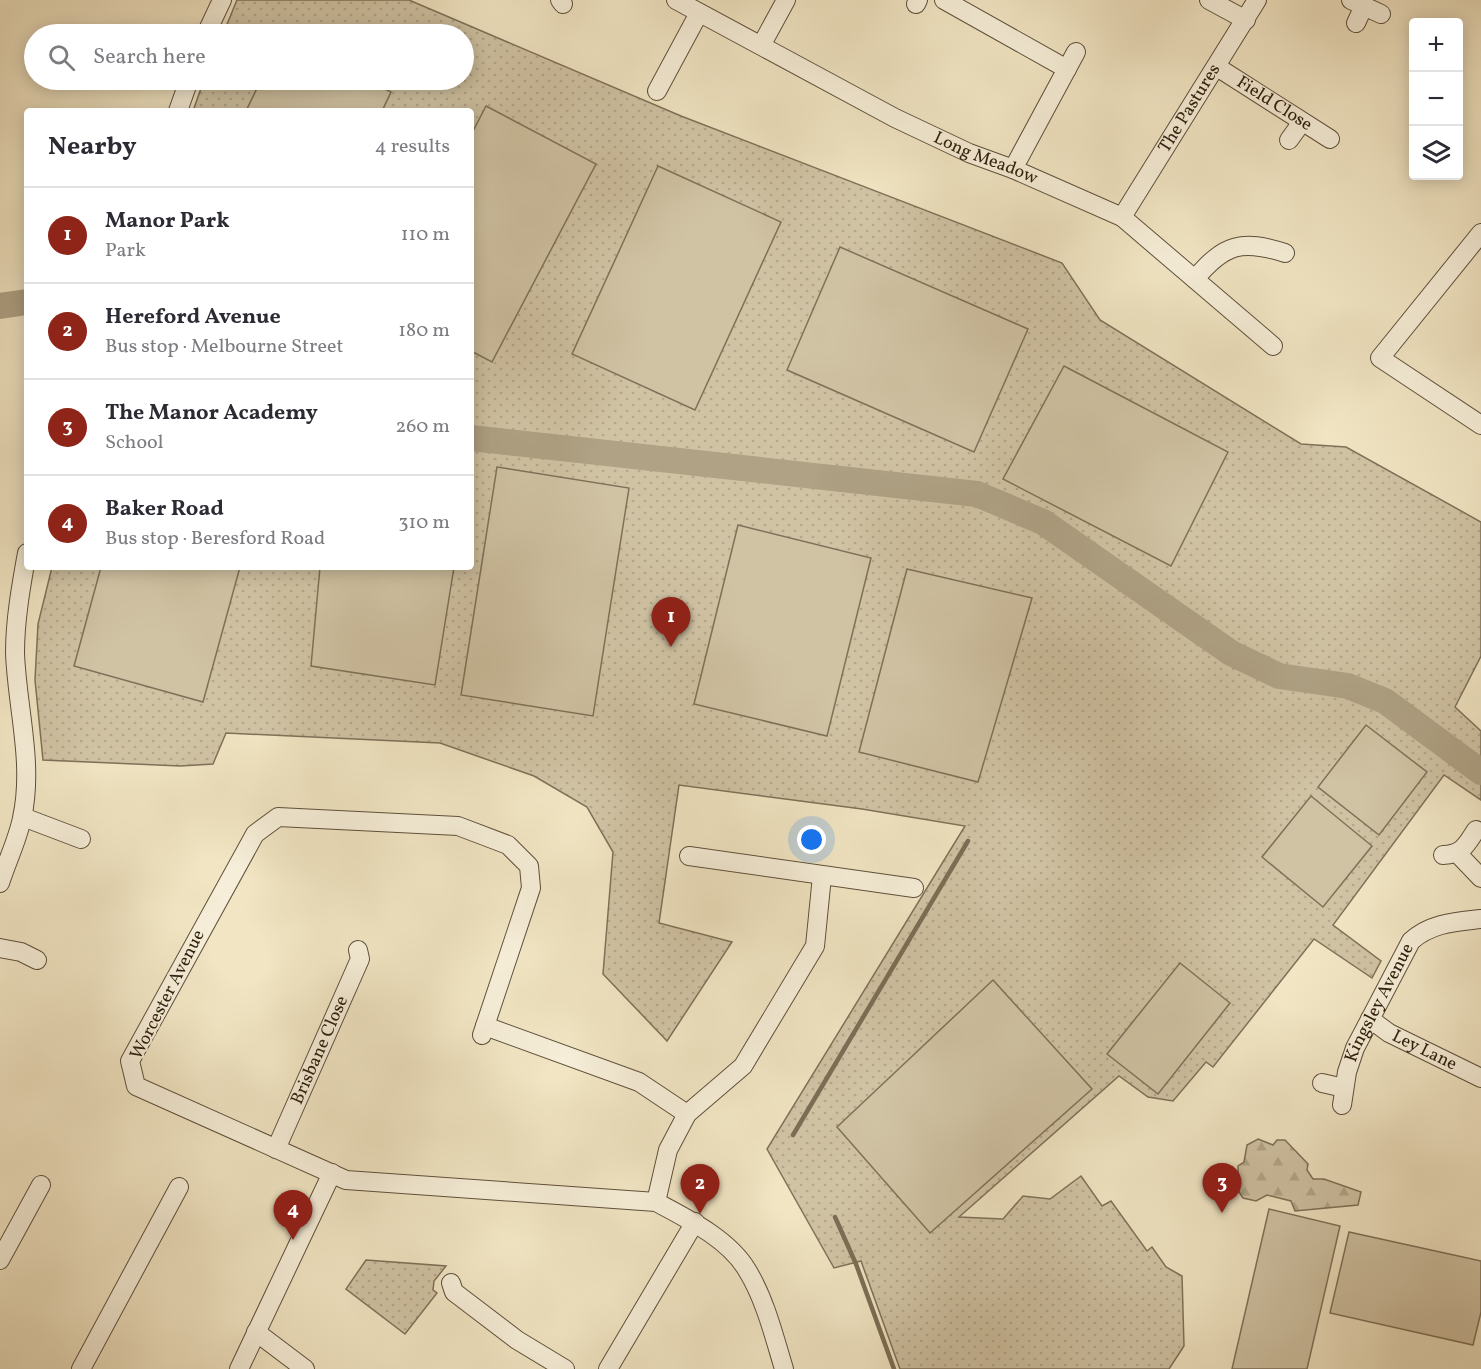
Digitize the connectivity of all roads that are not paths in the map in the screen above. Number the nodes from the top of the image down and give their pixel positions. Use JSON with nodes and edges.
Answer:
{"nodes":[{"id":1,"x":222,"y":0,"type":"edge"},
{"id":2,"x":676,"y":0,"type":"edge"},
{"id":3,"x":786,"y":0,"type":"edge"},
{"id":4,"x":944,"y":0,"type":"edge"},
{"id":5,"x":1209,"y":0,"type":"edge"},
{"id":6,"x":1257,"y":0,"type":"edge"},
{"id":7,"x":1358,"y":3,"type":"edge"},
{"id":8,"x":699,"y":13,"type":"junction"},
{"id":9,"x":1381,"y":14,"type":"dead end"},
{"id":10,"x":1246,"y":20,"type":"junction"},
{"id":11,"x":1356,"y":23,"type":"dead end"},
{"id":12,"x":211,"y":24,"type":"edge"},
{"id":13,"x":762,"y":44,"type":"junction"},
{"id":14,"x":1076,"y":52,"type":"dead end"},
{"id":15,"x":1217,"y":67,"type":"junction"},
{"id":16,"x":1066,"y":69,"type":"junction"},
{"id":17,"x":666,"y":86,"type":"dead end"},
{"id":18,"x":185,"y":90,"type":"edge"},
{"id":19,"x":179,"y":108,"type":"edge"},
{"id":20,"x":1302,"y":122,"type":"junction"},
{"id":21,"x":1330,"y":139,"type":"dead end"},
{"id":22,"x":1289,"y":140,"type":"dead end"},
{"id":23,"x":1013,"y":169,"type":"junction"},
{"id":24,"x":1122,"y":217,"type":"junction"},
{"id":25,"x":1481,"y":233,"type":"edge"},
{"id":26,"x":1285,"y":253,"type":"dead end"},
{"id":27,"x":1195,"y":279,"type":"junction"},
{"id":28,"x":1273,"y":346,"type":"dead end"},
{"id":29,"x":1481,"y":425,"type":"edge"},
{"id":30,"x":24,"y":570,"type":"edge"},
{"id":31,"x":22,"y":817,"type":"junction"},
{"id":32,"x":1476,"y":830,"type":"dead end"},
{"id":33,"x":81,"y":839,"type":"dead end"},
{"id":34,"x":690,"y":856,"type":"dead end"},
{"id":35,"x":822,"y":876,"type":"junction"},
{"id":36,"x":1481,"y":878,"type":"edge"},
{"id":37,"x":0,"y":882,"type":"edge"},
{"id":38,"x":914,"y":888,"type":"dead end"},
{"id":39,"x":1481,"y":920,"type":"edge"},
{"id":40,"x":0,"y":948,"type":"edge"},
{"id":41,"x":28,"y":950,"type":"dead end"},
{"id":42,"x":358,"y":950,"type":"dead end"},
{"id":43,"x":1370,"y":1019,"type":"junction"},
{"id":44,"x":1481,"y":1078,"type":"edge"},
{"id":45,"x":1322,"y":1083,"type":"dead end"},
{"id":46,"x":687,"y":1114,"type":"junction"},
{"id":47,"x":276,"y":1149,"type":"junction"},
{"id":48,"x":332,"y":1173,"type":"junction"},
{"id":49,"x":41,"y":1185,"type":"dead end"},
{"id":50,"x":178,"y":1187,"type":"dead end"},
{"id":51,"x":656,"y":1202,"type":"junction"},
{"id":52,"x":695,"y":1222,"type":"junction"},
{"id":53,"x":0,"y":1260,"type":"edge"},
{"id":54,"x":451,"y":1282,"type":"dead end"},
{"id":55,"x":256,"y":1332,"type":"junction"},
{"id":56,"x":81,"y":1369,"type":"edge"},
{"id":57,"x":239,"y":1369,"type":"edge"},
{"id":58,"x":305,"y":1369,"type":"edge"},
{"id":59,"x":565,"y":1369,"type":"edge"},
{"id":60,"x":608,"y":1369,"type":"edge"},
{"id":61,"x":784,"y":1369,"type":"edge"}],
"edges":[{"from":1,"to":12,"type":"street"},
{"from":2,"to":8,"type":"street","name":"Long Meadow"},
{"from":3,"to":13,"type":"street"},
{"from":4,"to":16,"type":"street"},
{"from":5,"to":10,"type":"street"},
{"from":6,"to":10,"type":"street","name":"The Pastures"},
{"from":7,"to":9,"type":"street"},
{"from":7,"to":11,"type":"street"},
{"from":8,"to":13,"type":"street","name":"Long Meadow"},
{"from":8,"to":17,"type":"street"},
{"from":10,"to":15,"type":"street","name":"The Pastures"},
{"from":13,"to":23,"type":"street","name":"Long Meadow"},
{"from":14,"to":16,"type":"street"},
{"from":15,"to":20,"type":"street","name":"Field Close"},
{"from":15,"to":24,"type":"street","name":"The Pastures"},
{"from":16,"to":23,"type":"street"},
{"from":18,"to":19,"type":"street"},
{"from":20,"to":21,"type":"street","name":"Field Close"},
{"from":20,"to":22,"type":"street"},
{"from":23,"to":24,"type":"street","name":"Long Meadow"},
{"from":24,"to":27,"type":"street","name":"Long Meadow"},
{"from":25,"to":29,"type":"street"},
{"from":26,"to":27,"type":"street"},
{"from":27,"to":28,"type":"street","name":"Long Meadow"},
{"from":30,"to":31,"type":"street"},
{"from":31,"to":33,"type":"street"},
{"from":31,"to":37,"type":"street"},
{"from":32,"to":36,"type":"street"},
{"from":34,"to":35,"type":"street"},
{"from":35,"to":38,"type":"street"},
{"from":35,"to":46,"type":"street"},
{"from":39,"to":43,"type":"street","name":"Kingsley Avenue"},
{"from":40,"to":41,"type":"street"},
{"from":42,"to":47,"type":"street","name":"Brisbane Close"},
{"from":43,"to":44,"type":"street","name":"Ley Lane"},
{"from":43,"to":45,"type":"street","name":"Kingsley Avenue"},
{"from":46,"to":47,"type":"street","name":"Worcester Avenue"},
{"from":46,"to":51,"type":"street"},
{"from":47,"to":48,"type":"street","name":"Worcester Avenue"},
{"from":48,"to":51,"type":"street","name":"Worcester Avenue"},
{"from":48,"to":55,"type":"street"},
{"from":49,"to":53,"type":"street"},
{"from":50,"to":56,"type":"street"},
{"from":51,"to":52,"type":"street","name":"Worcester Avenue"},
{"from":52,"to":60,"type":"street"},
{"from":52,"to":61,"type":"street","name":"Worcester Avenue"},
{"from":54,"to":59,"type":"street"},
{"from":55,"to":57,"type":"street"},
{"from":55,"to":58,"type":"street"}]}
